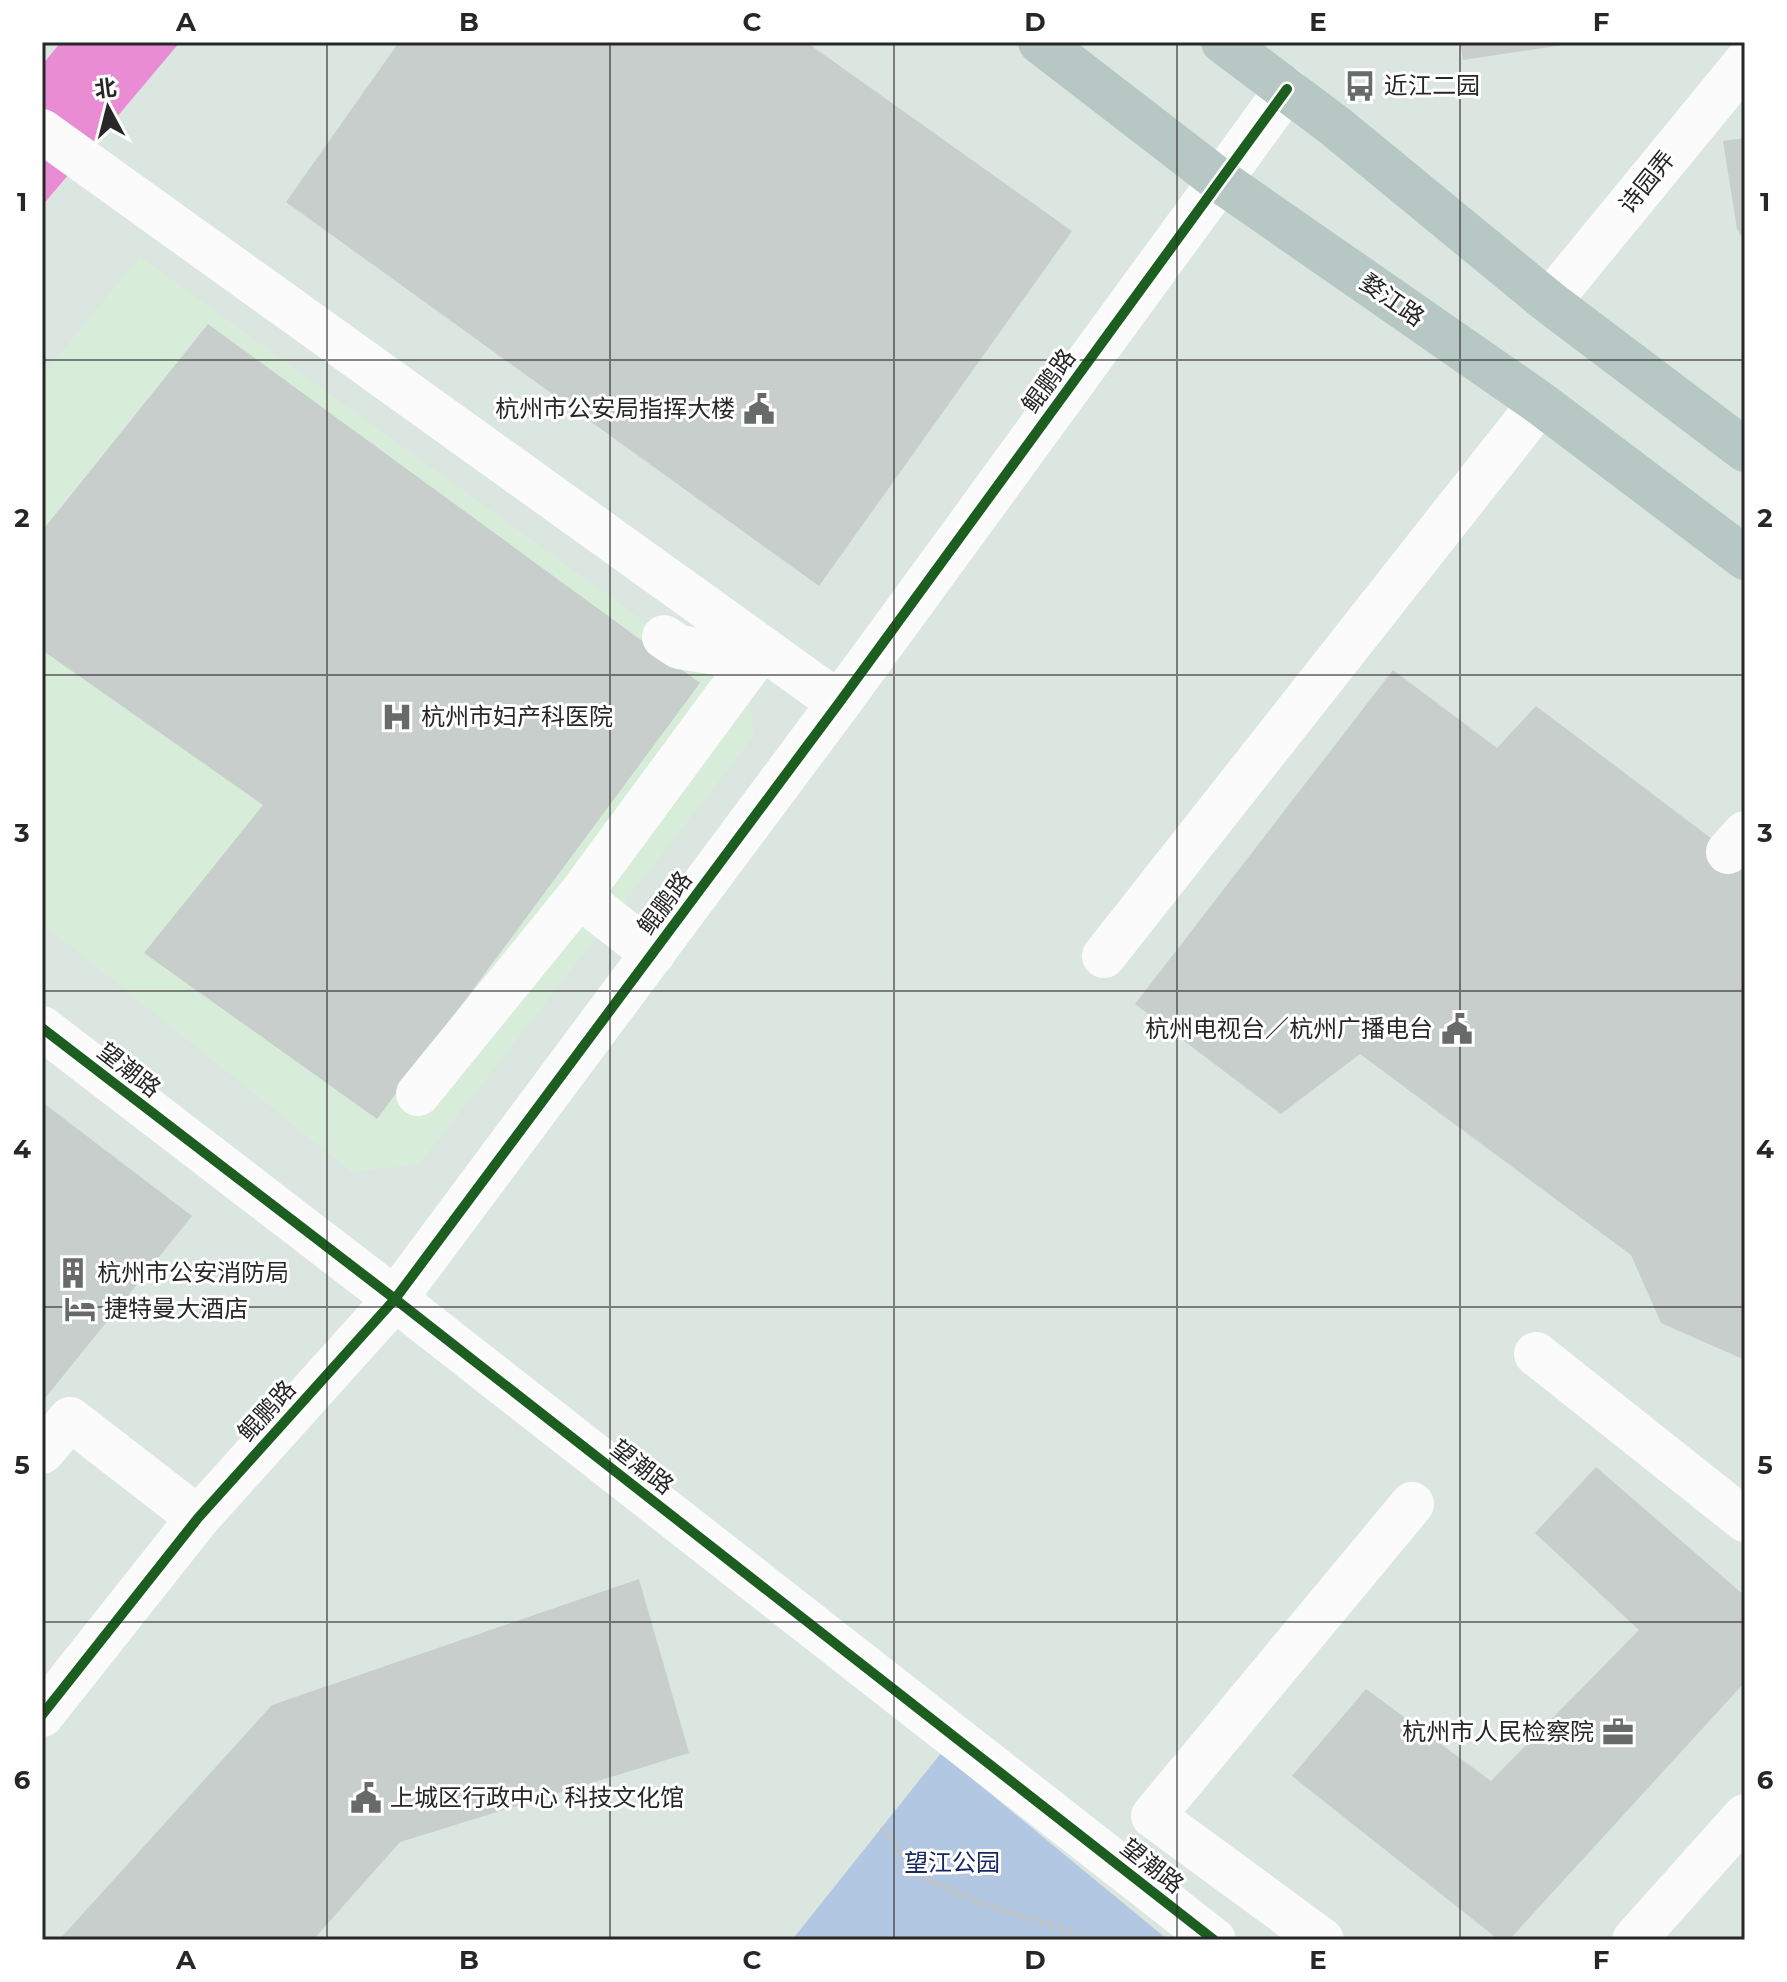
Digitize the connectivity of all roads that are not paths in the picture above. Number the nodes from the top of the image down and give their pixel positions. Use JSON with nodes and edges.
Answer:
{"nodes":[{"id":1,"x":1040,"y":42,"type":"edge"},
{"id":2,"x":1223,"y":42,"type":"edge"},
{"id":3,"x":1745,"y":63,"type":"edge"},
{"id":4,"x":1287,"y":89,"type":"junction"},
{"id":5,"x":42,"y":131,"type":"edge"},
{"id":6,"x":1219,"y":180,"type":"junction"},
{"id":7,"x":1549,"y":302,"type":"junction"},
{"id":8,"x":1540,"y":403,"type":"junction"},
{"id":9,"x":1745,"y":450,"type":"edge"},
{"id":10,"x":1745,"y":558,"type":"edge"},
{"id":11,"x":664,"y":637,"type":"dead end"},
{"id":12,"x":758,"y":654,"type":"junction"},
{"id":13,"x":839,"y":703,"type":"junction"},
{"id":14,"x":579,"y":896,"type":"junction"},
{"id":15,"x":653,"y":954,"type":"junction"},
{"id":16,"x":1104,"y":956,"type":"dead end"},
{"id":17,"x":42,"y":1028,"type":"edge"},
{"id":18,"x":418,"y":1094,"type":"dead end"},
{"id":19,"x":395,"y":1299,"type":"junction"},
{"id":20,"x":1536,"y":1354,"type":"dead end"},
{"id":21,"x":42,"y":1452,"type":"edge"},
{"id":22,"x":1412,"y":1504,"type":"dead end"},
{"id":23,"x":198,"y":1518,"type":"junction"},
{"id":24,"x":1745,"y":1520,"type":"edge"},
{"id":25,"x":42,"y":1715,"type":"edge"},
{"id":26,"x":1737,"y":1839,"type":"edge"},
{"id":27,"x":1214,"y":1940,"type":"edge"},
{"id":28,"x":1322,"y":1940,"type":"edge"},
{"id":29,"x":1634,"y":1940,"type":"edge"}],
"edges":[{"from":1,"to":6,"type":"main road","name":"婺江路"},
{"from":2,"to":4,"type":"main road"},
{"from":3,"to":7,"type":"street","name":"诗园弄"},
{"from":4,"to":6,"type":"street","name":"鲲鹏路"},
{"from":4,"to":7,"type":"main road"},
{"from":5,"to":12,"type":"street"},
{"from":6,"to":8,"type":"main road","name":"婺江路"},
{"from":6,"to":13,"type":"street","name":"鲲鹏路"},
{"from":7,"to":9,"type":"main road"},
{"from":8,"to":10,"type":"main road","name":"婺江路"},
{"from":8,"to":16,"type":"street"},
{"from":11,"to":12,"type":"street"},
{"from":12,"to":13,"type":"street"},
{"from":12,"to":14,"type":"street"},
{"from":13,"to":15,"type":"street","name":"鲲鹏路"},
{"from":14,"to":15,"type":"street"},
{"from":14,"to":18,"type":"street"},
{"from":15,"to":19,"type":"street","name":"鲲鹏路"},
{"from":17,"to":19,"type":"street","name":"望潮路"},
{"from":19,"to":23,"type":"street","name":"鲲鹏路"},
{"from":19,"to":27,"type":"street","name":"望潮路"},
{"from":20,"to":24,"type":"street"},
{"from":21,"to":23,"type":"street"},
{"from":22,"to":28,"type":"street"},
{"from":23,"to":25,"type":"street","name":"鲲鹏路"},
{"from":26,"to":29,"type":"street"}]}
